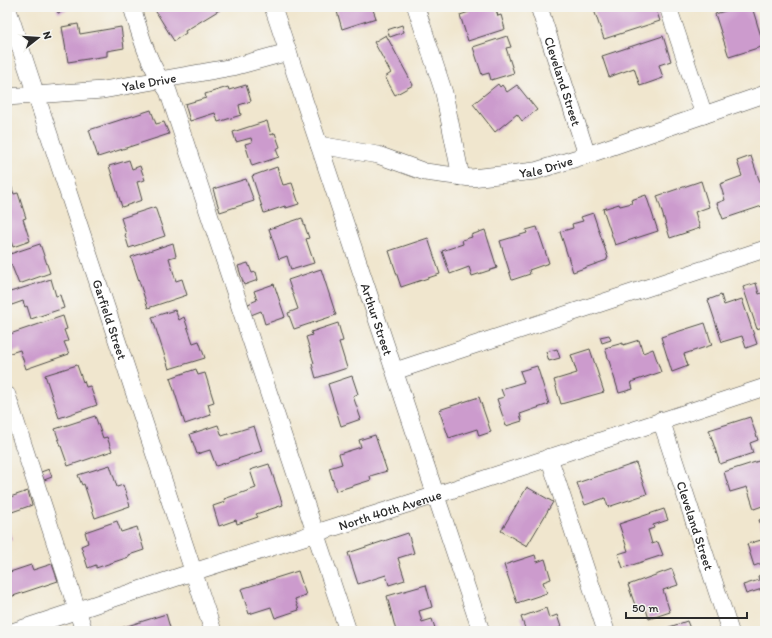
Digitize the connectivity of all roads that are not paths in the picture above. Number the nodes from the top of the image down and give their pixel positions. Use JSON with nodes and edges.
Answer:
{"nodes":[{"id":1,"x":7,"y":7,"type":"edge"},
{"id":2,"x":132,"y":7,"type":"edge"},
{"id":3,"x":273,"y":7,"type":"edge"},
{"id":4,"x":416,"y":7,"type":"edge"},
{"id":5,"x":539,"y":7,"type":"edge"},
{"id":6,"x":668,"y":7,"type":"edge"},
{"id":7,"x":288,"y":52,"type":"junction"},
{"id":8,"x":160,"y":81,"type":"junction"},
{"id":9,"x":37,"y":94,"type":"junction"},
{"id":10,"x":765,"y":94,"type":"edge"},
{"id":11,"x":7,"y":97,"type":"edge"},
{"id":12,"x":704,"y":115,"type":"junction"},
{"id":13,"x":319,"y":145,"type":"junction"},
{"id":14,"x":588,"y":155,"type":"junction"},
{"id":15,"x":461,"y":177,"type":"junction"},
{"id":16,"x":765,"y":248,"type":"edge"},
{"id":17,"x":395,"y":371,"type":"junction"},
{"id":18,"x":765,"y":387,"type":"edge"},
{"id":19,"x":7,"y":395,"type":"edge"},
{"id":20,"x":661,"y":420,"type":"junction"},
{"id":21,"x":549,"y":457,"type":"junction"},
{"id":22,"x":436,"y":495,"type":"junction"},
{"id":23,"x":316,"y":532,"type":"junction"},
{"id":24,"x":193,"y":572,"type":"junction"},
{"id":25,"x":78,"y":610,"type":"junction"},
{"id":26,"x":15,"y":631,"type":"edge"},
{"id":27,"x":84,"y":631,"type":"edge"},
{"id":28,"x":213,"y":631,"type":"edge"},
{"id":29,"x":348,"y":631,"type":"edge"},
{"id":30,"x":481,"y":631,"type":"edge"},
{"id":31,"x":606,"y":631,"type":"edge"},
{"id":32,"x":730,"y":631,"type":"edge"}],
"edges":[{"from":1,"to":9,"type":"street","name":"Garfield Street"},
{"from":2,"to":8,"type":"street"},
{"from":3,"to":7,"type":"street","name":"Arthur Street"},
{"from":4,"to":15,"type":"street"},
{"from":5,"to":14,"type":"street","name":"Cleveland Street"},
{"from":6,"to":12,"type":"street"},
{"from":7,"to":8,"type":"street","name":"Yale Drive"},
{"from":7,"to":13,"type":"street","name":"Arthur Street"},
{"from":8,"to":9,"type":"street","name":"Yale Drive"},
{"from":8,"to":23,"type":"street"},
{"from":9,"to":11,"type":"street","name":"Yale Drive"},
{"from":9,"to":24,"type":"street","name":"Garfield Street"},
{"from":10,"to":12,"type":"street","name":"Yale Drive"},
{"from":12,"to":14,"type":"street","name":"Yale Drive"},
{"from":13,"to":15,"type":"street","name":"Yale Drive"},
{"from":13,"to":17,"type":"street","name":"Arthur Street"},
{"from":14,"to":15,"type":"street","name":"Yale Drive"},
{"from":16,"to":17,"type":"street"},
{"from":17,"to":22,"type":"street","name":"Arthur Street"},
{"from":18,"to":20,"type":"street","name":"North 40th Avenue"},
{"from":19,"to":25,"type":"street"},
{"from":20,"to":21,"type":"street","name":"North 40th Avenue"},
{"from":20,"to":32,"type":"street","name":"Cleveland Street"},
{"from":21,"to":22,"type":"street","name":"North 40th Avenue"},
{"from":21,"to":31,"type":"street"},
{"from":22,"to":23,"type":"street","name":"North 40th Avenue"},
{"from":22,"to":30,"type":"street","name":"Arthur Street"},
{"from":23,"to":24,"type":"street","name":"North 40th Avenue"},
{"from":23,"to":29,"type":"street"},
{"from":24,"to":25,"type":"street","name":"North 40th Avenue"},
{"from":24,"to":28,"type":"street","name":"Garfield Street"},
{"from":25,"to":26,"type":"street","name":"North 40th Avenue"},
{"from":25,"to":27,"type":"street"}]}
